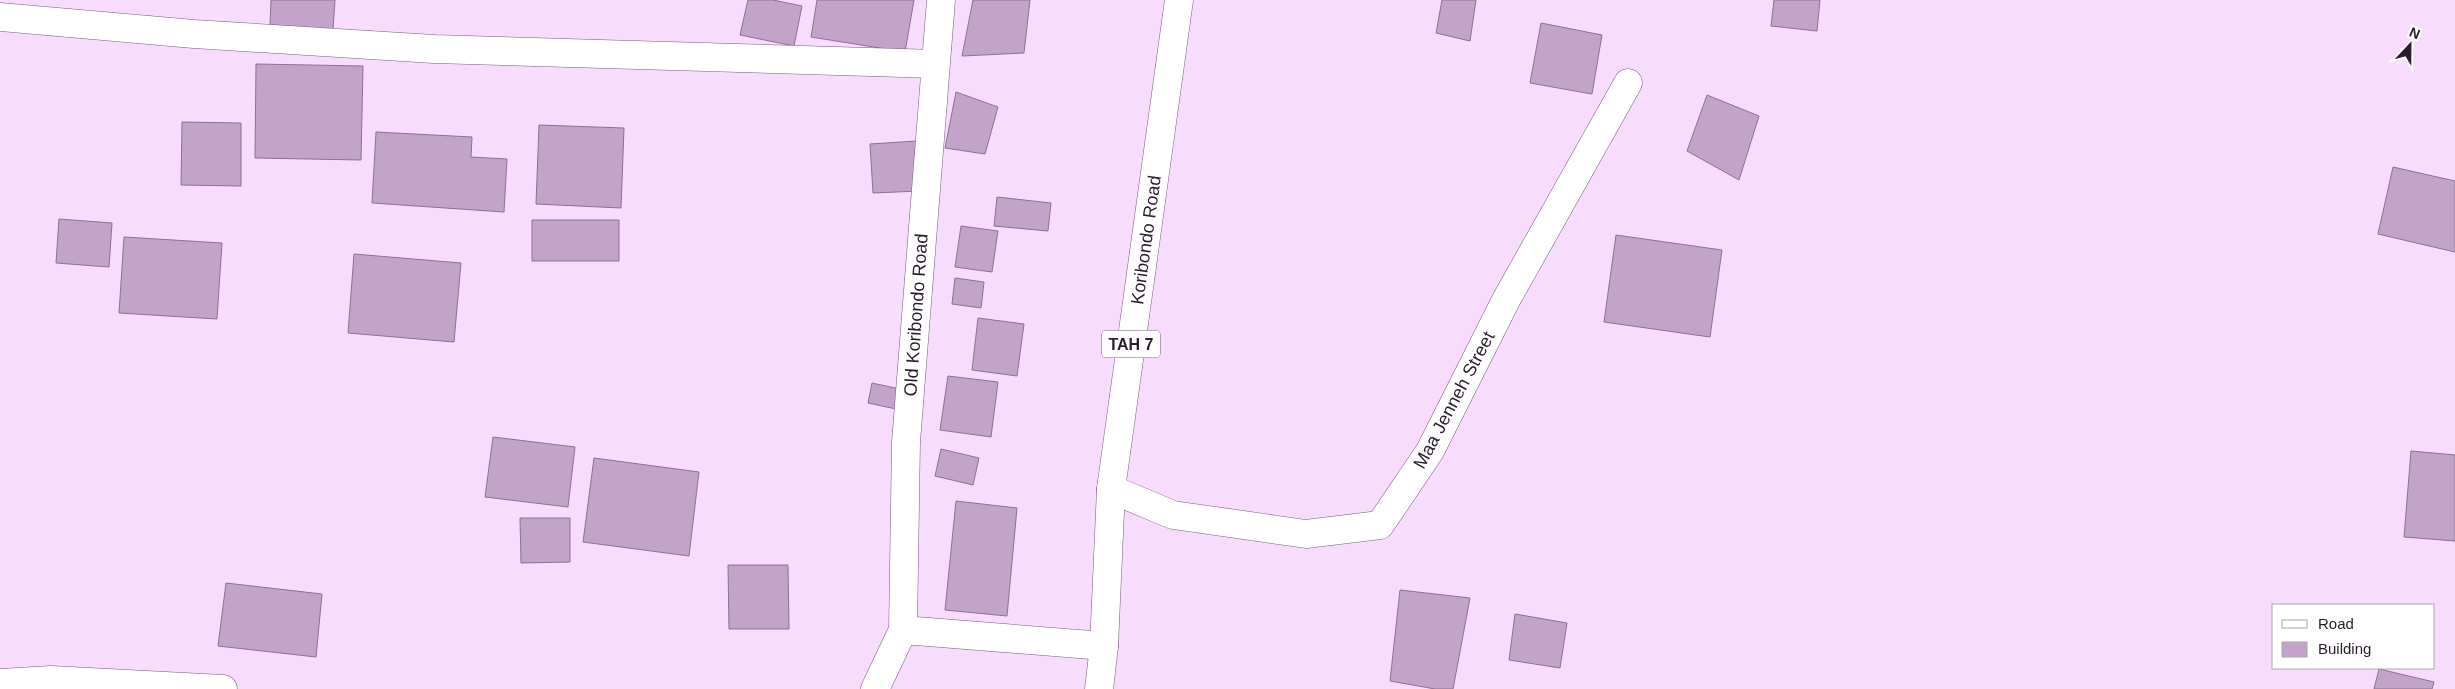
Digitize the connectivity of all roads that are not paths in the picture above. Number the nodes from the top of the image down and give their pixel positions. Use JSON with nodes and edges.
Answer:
{"nodes":[{"id":1,"x":941,"y":0,"type":"edge"},
{"id":2,"x":1179,"y":0,"type":"edge"},
{"id":3,"x":0,"y":17,"type":"edge"},
{"id":4,"x":936,"y":64,"type":"junction"},
{"id":5,"x":1628,"y":83,"type":"dead end"},
{"id":6,"x":1111,"y":489,"type":"junction"},
{"id":7,"x":903,"y":630,"type":"junction"},
{"id":8,"x":1104,"y":646,"type":"junction"},
{"id":9,"x":0,"y":683,"type":"edge"},
{"id":10,"x":223,"y":689,"type":"edge"},
{"id":11,"x":875,"y":689,"type":"edge"},
{"id":12,"x":1098,"y":689,"type":"edge"}],
"edges":[{"from":1,"to":4,"type":"main road","name":"Old Koribondo Road"},
{"from":2,"to":6,"type":"main road","name":"Koribondo Road","number":"TAH 7"},
{"from":3,"to":4,"type":"main road"},
{"from":4,"to":7,"type":"main road","name":"Old Koribondo Road"},
{"from":5,"to":6,"type":"main road","name":"Maa Jenneh Street"},
{"from":6,"to":8,"type":"main road","name":"Koribondo Road","number":"TAH 7"},
{"from":7,"to":8,"type":"main road"},
{"from":7,"to":11,"type":"main road","name":"Old Koribondo Road"},
{"from":8,"to":12,"type":"main road","name":"Koribondo Road","number":"TAH 7"},
{"from":9,"to":10,"type":"main road"}]}
